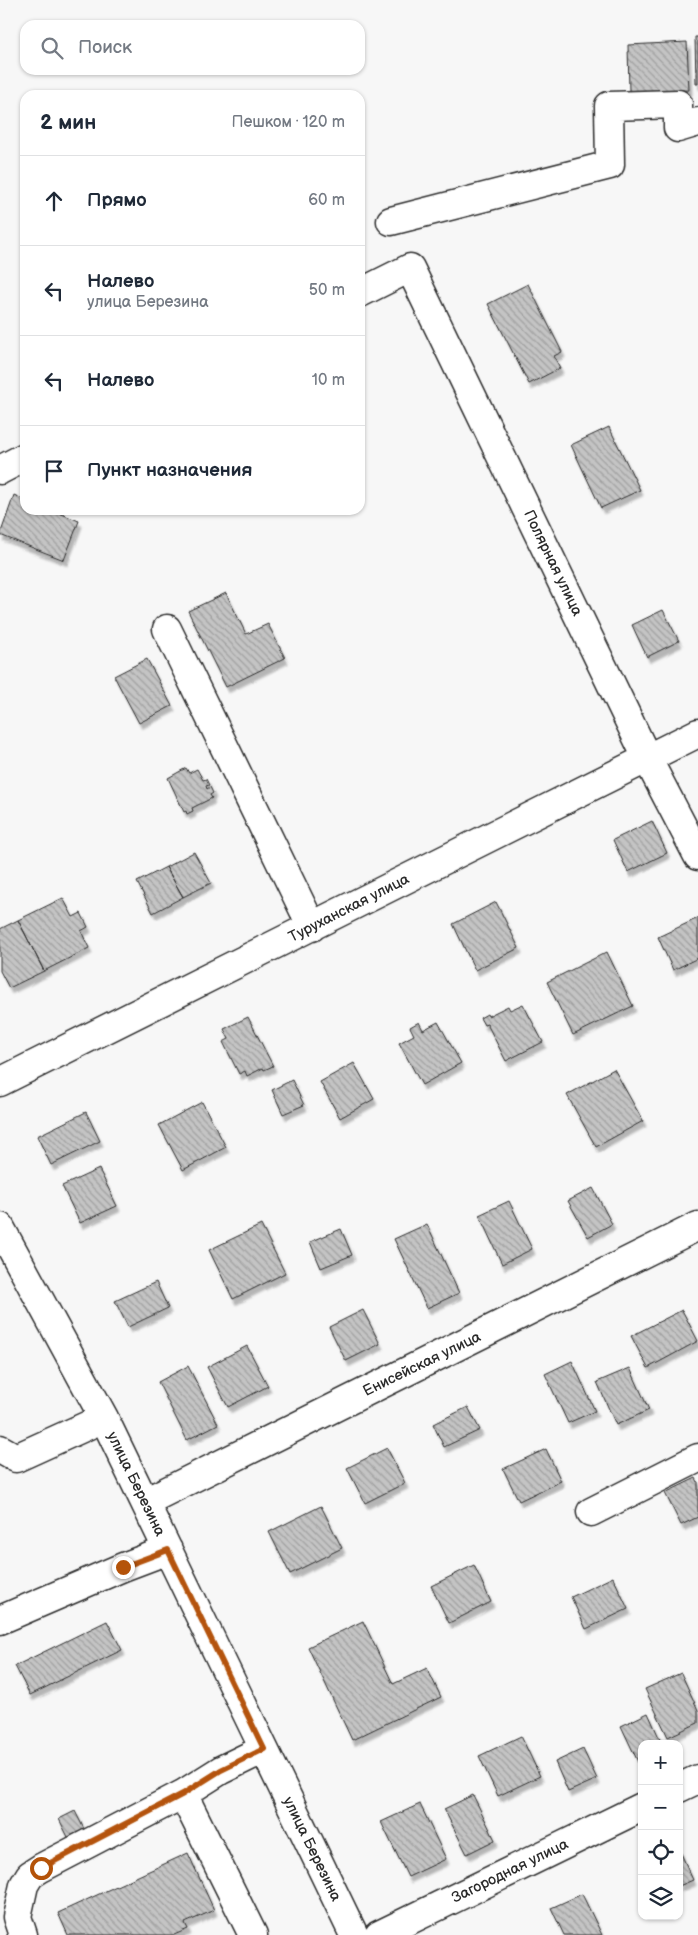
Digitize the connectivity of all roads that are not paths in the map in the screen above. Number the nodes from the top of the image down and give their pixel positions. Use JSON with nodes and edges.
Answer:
{"nodes":[{"id":1,"x":698,"y":122,"type":"edge"},
{"id":2,"x":391,"y":221,"type":"dead end"},
{"id":3,"x":365,"y":290,"type":"edge"},
{"id":4,"x":20,"y":460,"type":"edge"},
{"id":5,"x":0,"y":470,"type":"edge"},
{"id":6,"x":167,"y":629,"type":"dead end"},
{"id":7,"x":698,"y":733,"type":"edge"},
{"id":8,"x":647,"y":758,"type":"junction"},
{"id":9,"x":698,"y":856,"type":"edge"},
{"id":10,"x":312,"y":927,"type":"junction"},
{"id":11,"x":0,"y":1082,"type":"edge"},
{"id":12,"x":698,"y":1226,"type":"edge"},
{"id":13,"x":0,"y":1227,"type":"edge"},
{"id":14,"x":104,"y":1418,"type":"junction"},
{"id":15,"x":0,"y":1449,"type":"edge"},
{"id":16,"x":698,"y":1458,"type":"edge"},
{"id":17,"x":145,"y":1502,"type":"junction"},
{"id":18,"x":591,"y":1512,"type":"dead end"},
{"id":19,"x":168,"y":1550,"type":"junction"},
{"id":20,"x":0,"y":1620,"type":"edge"},
{"id":21,"x":264,"y":1749,"type":"junction"},
{"id":22,"x":698,"y":1779,"type":"edge"},
{"id":23,"x":683,"y":1786,"type":"edge"},
{"id":24,"x":183,"y":1794,"type":"junction"},
{"id":25,"x":638,"y":1808,"type":"edge"},
{"id":26,"x":24,"y":1935,"type":"edge"},
{"id":27,"x":253,"y":1935,"type":"edge"},
{"id":28,"x":354,"y":1935,"type":"edge"},
{"id":29,"x":379,"y":1935,"type":"edge"}],
"edges":[{"from":1,"to":2,"type":"street"},
{"from":3,"to":8,"type":"street","name":"Полярная улица"},
{"from":4,"to":5,"type":"street"},
{"from":6,"to":10,"type":"street"},
{"from":7,"to":8,"type":"street","name":"Туруханская улица"},
{"from":8,"to":9,"type":"street","name":"Полярная улица"},
{"from":8,"to":10,"type":"street","name":"Туруханская улица"},
{"from":10,"to":11,"type":"street","name":"Туруханская улица"},
{"from":12,"to":17,"type":"street","name":"Енисейская улица"},
{"from":13,"to":14,"type":"street","name":"улица Березина"},
{"from":14,"to":15,"type":"street"},
{"from":14,"to":17,"type":"street","name":"улица Березина"},
{"from":16,"to":18,"type":"street"},
{"from":17,"to":19,"type":"street","name":"улица Березина"},
{"from":19,"to":20,"type":"street"},
{"from":19,"to":21,"type":"street","name":"улица Березина"},
{"from":21,"to":24,"type":"street"},
{"from":21,"to":28,"type":"street","name":"улица Березина"},
{"from":22,"to":23,"type":"street"},
{"from":24,"to":26,"type":"street"},
{"from":24,"to":27,"type":"street"},
{"from":25,"to":29,"type":"street","name":"Загородная улица"}]}
